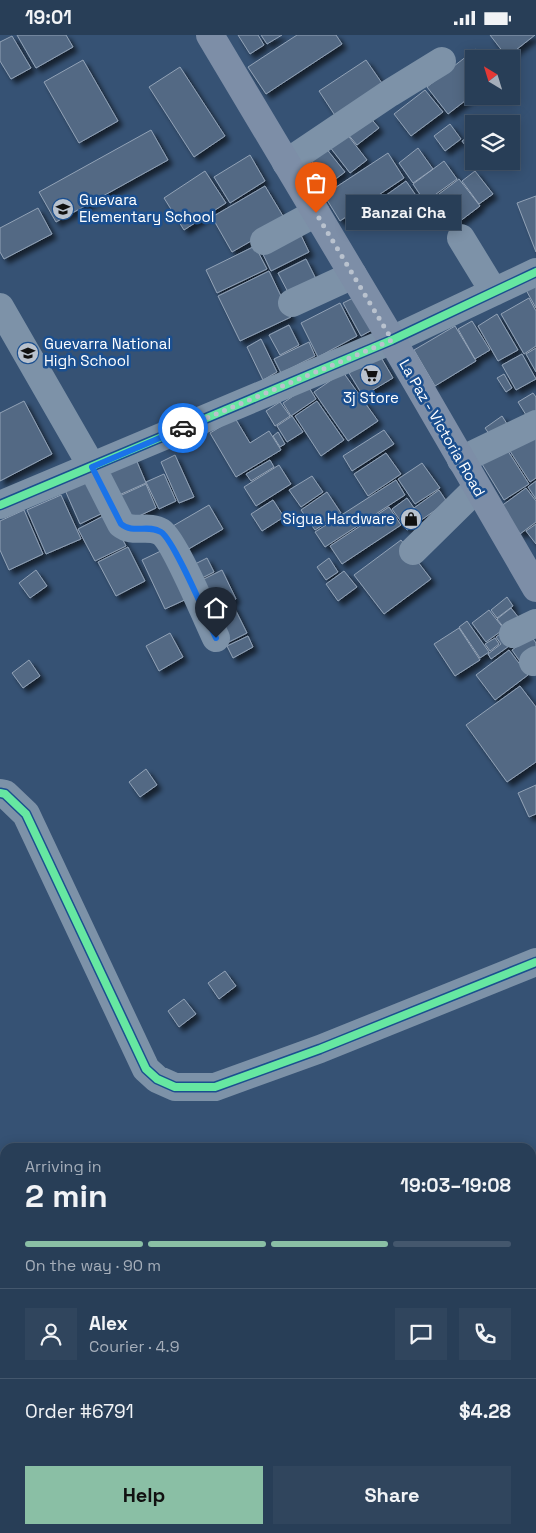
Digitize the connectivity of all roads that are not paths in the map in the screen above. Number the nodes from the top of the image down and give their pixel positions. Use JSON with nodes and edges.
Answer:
{"nodes":[{"id":1,"x":210,"y":35,"type":"edge"},
{"id":2,"x":442,"y":61,"type":"dead end"},
{"id":3,"x":286,"y":163,"type":"junction"},
{"id":4,"x":316,"y":213,"type":"junction"},
{"id":5,"x":461,"y":238,"type":"dead end"},
{"id":6,"x":264,"y":241,"type":"dead end"},
{"id":7,"x":536,"y":272,"type":"edge"},
{"id":8,"x":353,"y":275,"type":"junction"},
{"id":9,"x":494,"y":291,"type":"junction"},
{"id":10,"x":292,"y":303,"type":"dead end"},
{"id":11,"x":0,"y":307,"type":"edge"},
{"id":12,"x":392,"y":340,"type":"junction"},
{"id":13,"x":536,"y":424,"type":"edge"},
{"id":14,"x":461,"y":460,"type":"junction"},
{"id":15,"x":92,"y":467,"type":"junction"},
{"id":16,"x":477,"y":488,"type":"junction"},
{"id":17,"x":0,"y":505,"type":"edge"},
{"id":18,"x":413,"y":551,"type":"dead end"},
{"id":19,"x":536,"y":588,"type":"edge"},
{"id":20,"x":216,"y":638,"type":"dead end"},
{"id":21,"x":0,"y":793,"type":"edge"},
{"id":22,"x":536,"y":962,"type":"edge"}],
"edges":[{"from":1,"to":3,"type":"main road","name":"La Paz - Victoria Road"},
{"from":2,"to":3,"type":"street"},
{"from":3,"to":4,"type":"main road","name":"La Paz - Victoria Road"},
{"from":4,"to":6,"type":"street"},
{"from":4,"to":8,"type":"main road","name":"La Paz - Victoria Road"},
{"from":5,"to":9,"type":"street"},
{"from":7,"to":9,"type":"street"},
{"from":8,"to":10,"type":"street"},
{"from":8,"to":12,"type":"main road","name":"La Paz - Victoria Road"},
{"from":9,"to":12,"type":"street"},
{"from":11,"to":15,"type":"street"},
{"from":12,"to":14,"type":"main road","name":"La Paz - Victoria Road"},
{"from":12,"to":15,"type":"street"},
{"from":13,"to":14,"type":"street"},
{"from":14,"to":16,"type":"main road","name":"La Paz - Victoria Road"},
{"from":15,"to":17,"type":"street"},
{"from":15,"to":20,"type":"street"},
{"from":16,"to":18,"type":"street"},
{"from":16,"to":19,"type":"main road","name":"La Paz - Victoria Road"},
{"from":21,"to":22,"type":"street"}]}
